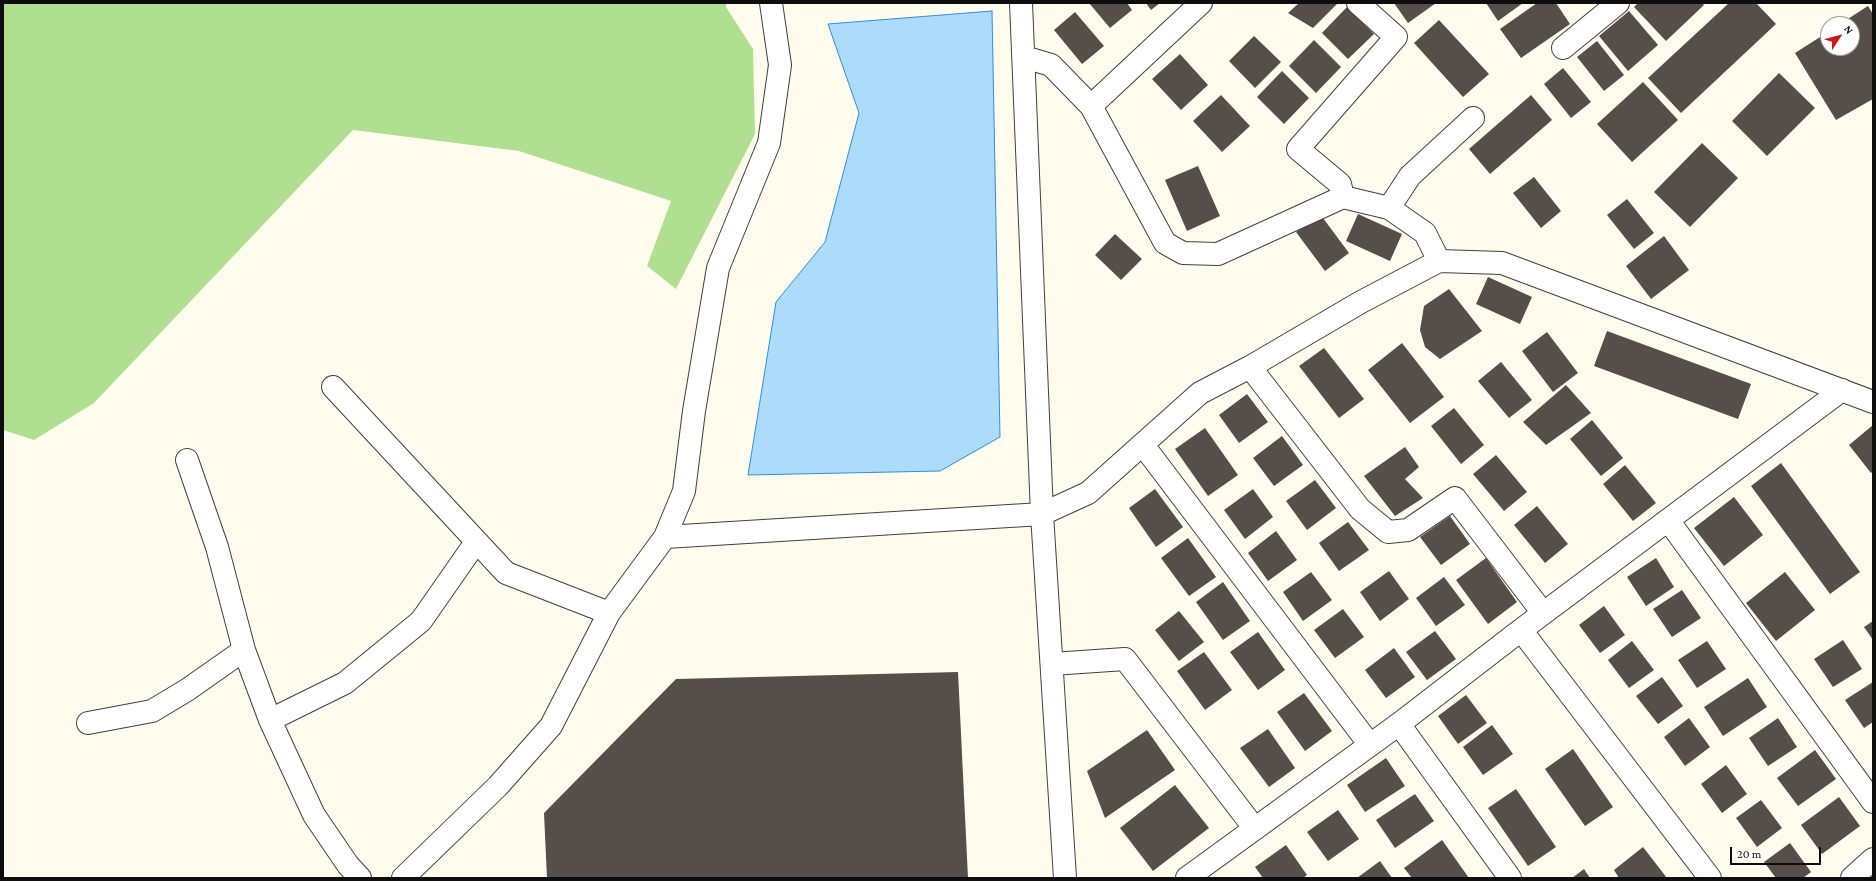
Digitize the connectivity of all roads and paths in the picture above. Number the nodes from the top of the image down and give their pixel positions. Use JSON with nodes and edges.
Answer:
{"nodes":[{"id":1,"x":771,"y":3,"type":"edge"},
{"id":2,"x":1021,"y":3,"type":"edge"},
{"id":3,"x":1201,"y":3,"type":"edge"},
{"id":4,"x":1358,"y":3,"type":"edge"},
{"id":5,"x":1618,"y":3,"type":"edge"},
{"id":6,"x":1595,"y":10,"type":"edge"},
{"id":7,"x":1563,"y":48,"type":"dead end"},
{"id":8,"x":1024,"y":57,"type":"junction"},
{"id":9,"x":1091,"y":106,"type":"junction"},
{"id":10,"x":1473,"y":118,"type":"dead end"},
{"id":11,"x":1343,"y":197,"type":"junction"},
{"id":12,"x":1389,"y":208,"type":"junction"},
{"id":13,"x":1439,"y":261,"type":"junction"},
{"id":14,"x":1250,"y":367,"type":"junction"},
{"id":15,"x":333,"y":387,"type":"dead end"},
{"id":16,"x":1842,"y":390,"type":"junction"},
{"id":17,"x":1873,"y":402,"type":"edge"},
{"id":18,"x":1143,"y":445,"type":"junction"},
{"id":19,"x":188,"y":460,"type":"dead end"},
{"id":20,"x":1042,"y":514,"type":"junction"},
{"id":21,"x":1668,"y":520,"type":"junction"},
{"id":22,"x":665,"y":537,"type":"junction"},
{"id":23,"x":476,"y":542,"type":"junction"},
{"id":24,"x":609,"y":613,"type":"junction"},
{"id":25,"x":1543,"y":613,"type":"junction"},
{"id":26,"x":1521,"y":630,"type":"junction"},
{"id":27,"x":244,"y":650,"type":"junction"},
{"id":28,"x":1052,"y":664,"type":"junction"},
{"id":29,"x":270,"y":720,"type":"junction"},
{"id":30,"x":88,"y":723,"type":"dead end"},
{"id":31,"x":1399,"y":724,"type":"junction"},
{"id":32,"x":1370,"y":745,"type":"junction"},
{"id":33,"x":1873,"y":802,"type":"edge"},
{"id":34,"x":1255,"y":829,"type":"junction"},
{"id":35,"x":1873,"y":859,"type":"edge"},
{"id":36,"x":360,"y":878,"type":"edge"},
{"id":37,"x":403,"y":878,"type":"edge"},
{"id":38,"x":1065,"y":878,"type":"edge"},
{"id":39,"x":1187,"y":878,"type":"edge"},
{"id":40,"x":1510,"y":878,"type":"edge"},
{"id":41,"x":1710,"y":878,"type":"edge"},
{"id":42,"x":1852,"y":878,"type":"edge"}],
"edges":[{"from":1,"to":22,"type":"street"},
{"from":2,"to":8,"type":"street"},
{"from":3,"to":9,"type":"street"},
{"from":4,"to":11,"type":"street"},
{"from":5,"to":6,"type":"street"},
{"from":6,"to":7,"type":"street"},
{"from":8,"to":9,"type":"street"},
{"from":8,"to":20,"type":"street"},
{"from":9,"to":11,"type":"street"},
{"from":10,"to":12,"type":"street"},
{"from":11,"to":12,"type":"street"},
{"from":12,"to":13,"type":"street"},
{"from":13,"to":14,"type":"street"},
{"from":13,"to":16,"type":"street"},
{"from":14,"to":18,"type":"street"},
{"from":14,"to":25,"type":"street"},
{"from":15,"to":23,"type":"street"},
{"from":16,"to":17,"type":"street"},
{"from":16,"to":21,"type":"street"},
{"from":18,"to":20,"type":"street"},
{"from":18,"to":32,"type":"street"},
{"from":19,"to":27,"type":"street"},
{"from":20,"to":22,"type":"street"},
{"from":20,"to":28,"type":"street"},
{"from":21,"to":25,"type":"street"},
{"from":21,"to":33,"type":"street"},
{"from":22,"to":24,"type":"street"},
{"from":23,"to":24,"type":"street"},
{"from":23,"to":29,"type":"street"},
{"from":24,"to":37,"type":"street"},
{"from":25,"to":26,"type":"street"},
{"from":26,"to":31,"type":"street"},
{"from":26,"to":41,"type":"street"},
{"from":27,"to":29,"type":"street"},
{"from":27,"to":30,"type":"street"},
{"from":28,"to":34,"type":"street"},
{"from":28,"to":38,"type":"street"},
{"from":29,"to":36,"type":"street"},
{"from":31,"to":32,"type":"street"},
{"from":31,"to":40,"type":"street"},
{"from":32,"to":34,"type":"street"},
{"from":34,"to":39,"type":"street"},
{"from":35,"to":42,"type":"street"}]}
